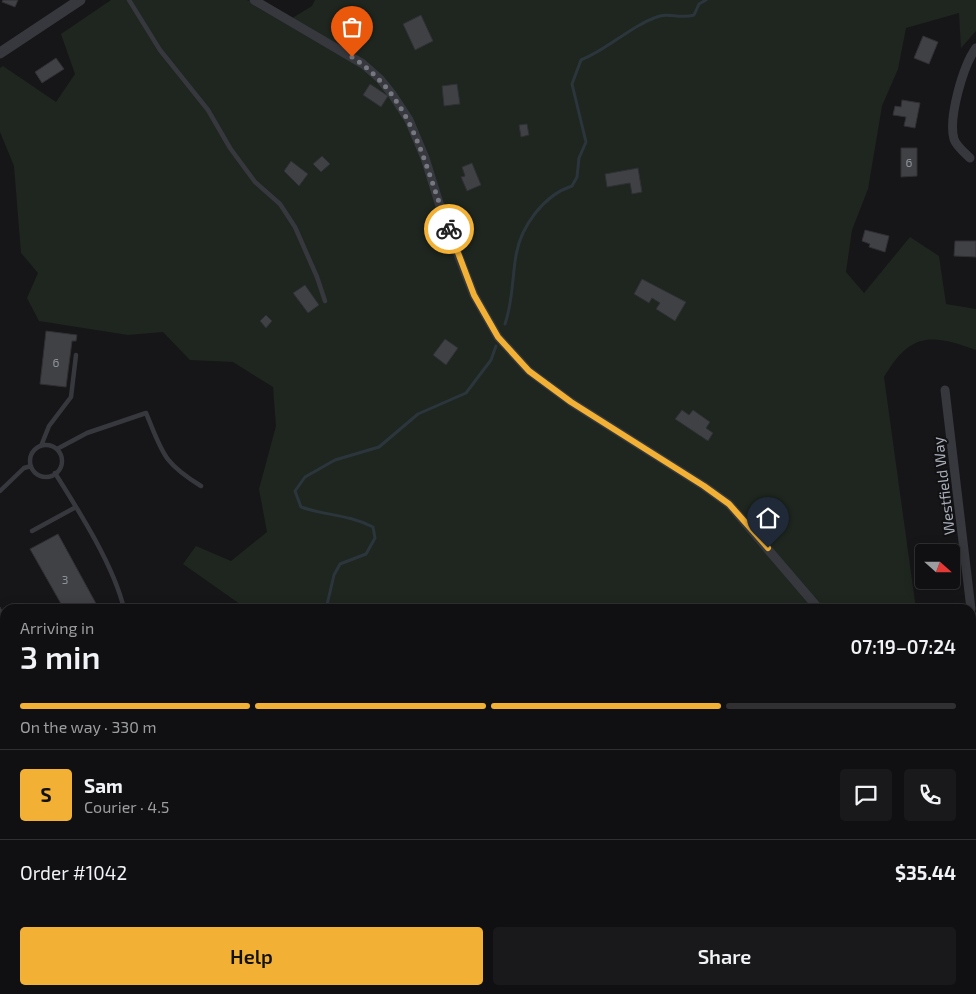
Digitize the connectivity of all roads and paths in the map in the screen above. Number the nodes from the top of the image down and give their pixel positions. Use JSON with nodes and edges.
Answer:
{"nodes":[{"id":1,"x":80,"y":0,"type":"edge"},
{"id":2,"x":129,"y":0,"type":"edge"},
{"id":3,"x":254,"y":0,"type":"edge"},
{"id":4,"x":976,"y":48,"type":"edge"},
{"id":5,"x":0,"y":53,"type":"edge"},
{"id":6,"x":970,"y":158,"type":"dead end"},
{"id":7,"x":325,"y":301,"type":"dead end"},
{"id":8,"x":76,"y":355,"type":"dead end"},
{"id":9,"x":945,"y":390,"type":"dead end"},
{"id":10,"x":41,"y":446,"type":"junction"},
{"id":11,"x":57,"y":449,"type":"junction"},
{"id":12,"x":31,"y":466,"type":"junction"},
{"id":13,"x":55,"y":473,"type":"junction"},
{"id":14,"x":201,"y":486,"type":"dead end"},
{"id":15,"x":0,"y":491,"type":"edge"},
{"id":16,"x":76,"y":507,"type":"junction"},
{"id":17,"x":32,"y":531,"type":"dead end"},
{"id":18,"x":123,"y":604,"type":"edge"},
{"id":19,"x":816,"y":604,"type":"edge"},
{"id":20,"x":970,"y":604,"type":"edge"}],
"edges":[{"from":1,"to":5,"type":"street"},
{"from":2,"to":7,"type":"lane"},
{"from":3,"to":19,"type":"street"},
{"from":4,"to":6,"type":"street"},
{"from":8,"to":10,"type":"lane"},
{"from":9,"to":20,"type":"street","name":"Westfield Way"},
{"from":10,"to":11,"type":"lane"},
{"from":10,"to":12,"type":"lane"},
{"from":11,"to":13,"type":"lane"},
{"from":11,"to":14,"type":"lane"},
{"from":12,"to":13,"type":"lane"},
{"from":12,"to":15,"type":"lane"},
{"from":13,"to":16,"type":"lane"},
{"from":16,"to":17,"type":"lane"},
{"from":16,"to":18,"type":"lane"}]}
